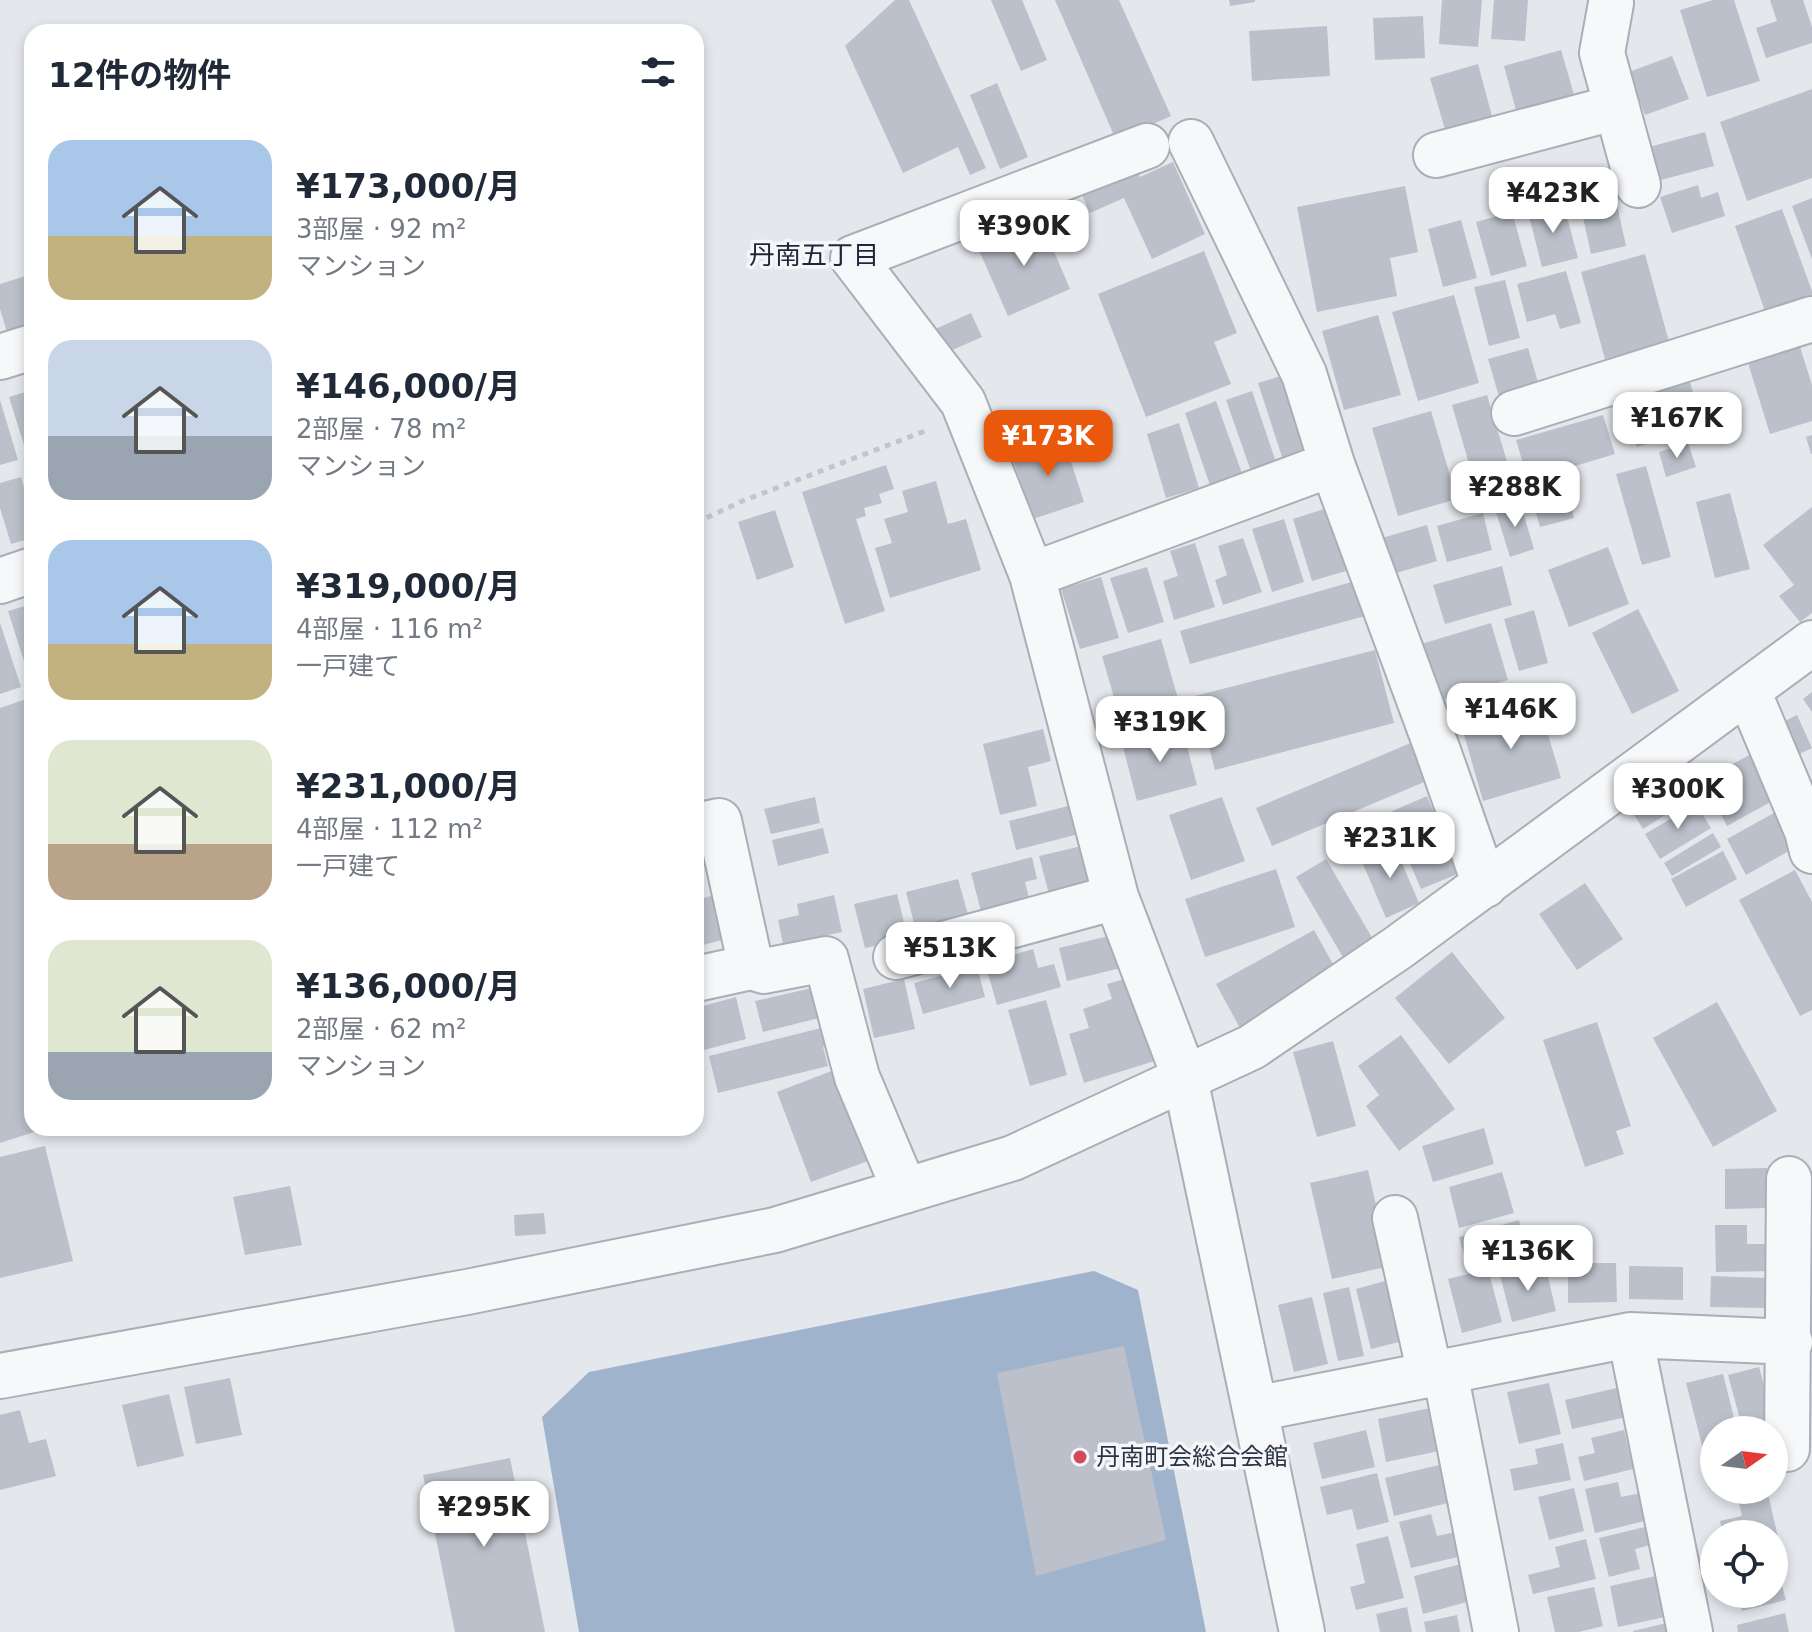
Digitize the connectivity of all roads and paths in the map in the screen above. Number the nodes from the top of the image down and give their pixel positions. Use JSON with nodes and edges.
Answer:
{"nodes":[{"id":1,"x":1608,"y":1,"type":"edge"},
{"id":2,"x":1617,"y":107,"type":"junction"},
{"id":3,"x":1191,"y":142,"type":"dead end"},
{"id":4,"x":1147,"y":146,"type":"dead end"},
{"id":5,"x":1436,"y":155,"type":"dead end"},
{"id":6,"x":1638,"y":185,"type":"dead end"},
{"id":7,"x":1812,"y":319,"type":"edge"},
{"id":8,"x":24,"y":350,"type":"edge"},
{"id":9,"x":0,"y":357,"type":"edge"},
{"id":10,"x":1514,"y":413,"type":"dead end"},
{"id":11,"x":968,"y":415,"type":"junction"},
{"id":12,"x":1332,"y":464,"type":"junction"},
{"id":13,"x":704,"y":519,"type":"edge"},
{"id":14,"x":24,"y":573,"type":"edge"},
{"id":15,"x":1032,"y":575,"type":"junction"},
{"id":16,"x":0,"y":581,"type":"edge"},
{"id":17,"x":1812,"y":643,"type":"edge"},
{"id":18,"x":1748,"y":691,"type":"junction"},
{"id":19,"x":704,"y":824,"type":"edge"},
{"id":20,"x":1812,"y":851,"type":"edge"},
{"id":21,"x":1485,"y":885,"type":"junction"},
{"id":22,"x":1116,"y":897,"type":"junction"},
{"id":23,"x":896,"y":957,"type":"dead end"},
{"id":24,"x":751,"y":967,"type":"junction"},
{"id":25,"x":704,"y":977,"type":"edge"},
{"id":26,"x":1185,"y":1078,"type":"junction"},
{"id":27,"x":1789,"y":1179,"type":"dead end"},
{"id":28,"x":905,"y":1191,"type":"junction"},
{"id":29,"x":1395,"y":1218,"type":"dead end"},
{"id":30,"x":1630,"y":1335,"type":"junction"},
{"id":31,"x":1790,"y":1342,"type":"junction"},
{"id":32,"x":1438,"y":1373,"type":"junction"},
{"id":33,"x":0,"y":1376,"type":"edge"},
{"id":34,"x":1255,"y":1409,"type":"junction"},
{"id":35,"x":1788,"y":1416,"type":"edge"},
{"id":36,"x":1302,"y":1632,"type":"edge"},
{"id":37,"x":1496,"y":1632,"type":"edge"},
{"id":38,"x":1690,"y":1632,"type":"edge"}],
"edges":[{"from":1,"to":2,"type":"street"},
{"from":2,"to":5,"type":"street"},
{"from":2,"to":6,"type":"street"},
{"from":3,"to":12,"type":"street"},
{"from":4,"to":11,"type":"street"},
{"from":7,"to":10,"type":"street"},
{"from":8,"to":9,"type":"street"},
{"from":11,"to":13,"type":"path"},
{"from":11,"to":15,"type":"street"},
{"from":12,"to":15,"type":"street"},
{"from":12,"to":21,"type":"street"},
{"from":14,"to":16,"type":"street"},
{"from":15,"to":22,"type":"street"},
{"from":17,"to":18,"type":"street"},
{"from":18,"to":20,"type":"street"},
{"from":18,"to":21,"type":"street"},
{"from":19,"to":24,"type":"street"},
{"from":21,"to":26,"type":"street"},
{"from":22,"to":23,"type":"street"},
{"from":22,"to":26,"type":"street"},
{"from":24,"to":25,"type":"street"},
{"from":24,"to":28,"type":"street"},
{"from":26,"to":28,"type":"street"},
{"from":26,"to":34,"type":"street"},
{"from":27,"to":31,"type":"street"},
{"from":28,"to":33,"type":"street"},
{"from":29,"to":32,"type":"street"},
{"from":30,"to":31,"type":"street"},
{"from":30,"to":32,"type":"street"},
{"from":30,"to":38,"type":"street"},
{"from":31,"to":35,"type":"street"},
{"from":32,"to":34,"type":"street"},
{"from":32,"to":37,"type":"street"},
{"from":34,"to":36,"type":"street"}]}
